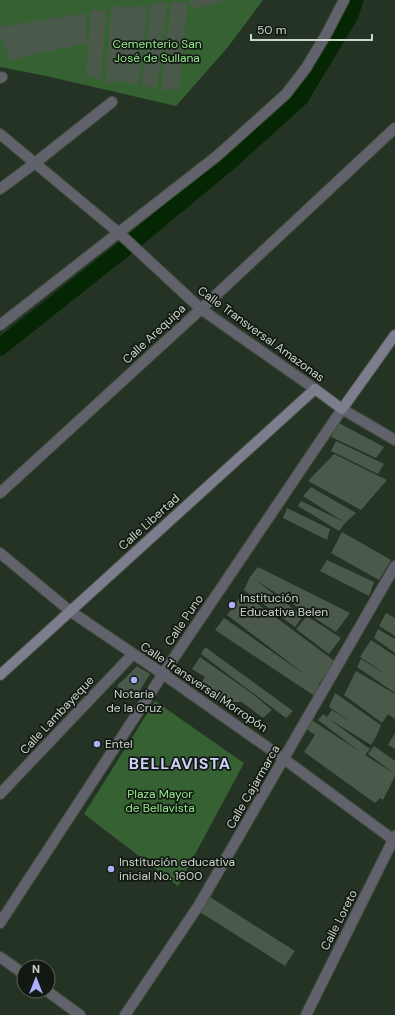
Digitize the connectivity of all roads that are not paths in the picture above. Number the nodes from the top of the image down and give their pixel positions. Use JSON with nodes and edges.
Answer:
{"nodes":[{"id":1,"x":344,"y":0,"type":"edge"},
{"id":2,"x":112,"y":102,"type":"dead end"},
{"id":3,"x":395,"y":128,"type":"edge"},
{"id":4,"x":0,"y":134,"type":"edge"},
{"id":5,"x":35,"y":163,"type":"junction"},
{"id":6,"x":0,"y":189,"type":"edge"},
{"id":7,"x":119,"y":233,"type":"junction"},
{"id":8,"x":200,"y":309,"type":"junction"},
{"id":9,"x":0,"y":325,"type":"edge"},
{"id":10,"x":395,"y":335,"type":"edge"},
{"id":11,"x":315,"y":389,"type":"junction"},
{"id":12,"x":342,"y":409,"type":"junction"},
{"id":13,"x":395,"y":440,"type":"edge"},
{"id":14,"x":0,"y":493,"type":"edge"},
{"id":15,"x":0,"y":553,"type":"edge"},
{"id":16,"x":395,"y":566,"type":"edge"},
{"id":17,"x":70,"y":611,"type":"junction"},
{"id":18,"x":133,"y":654,"type":"junction"},
{"id":19,"x":164,"y":674,"type":"junction"},
{"id":20,"x":0,"y":675,"type":"edge"},
{"id":21,"x":284,"y":759,"type":"junction"},
{"id":22,"x":0,"y":794,"type":"edge"},
{"id":23,"x":394,"y":839,"type":"edge"},
{"id":24,"x":0,"y":923,"type":"edge"},
{"id":25,"x":0,"y":957,"type":"edge"},
{"id":26,"x":16,"y":968,"type":"edge"},
{"id":27,"x":56,"y":998,"type":"edge"},
{"id":28,"x":80,"y":1015,"type":"edge"},
{"id":29,"x":125,"y":1015,"type":"edge"},
{"id":30,"x":306,"y":1015,"type":"edge"}],
"edges":[{"from":1,"to":7,"type":"street"},
{"from":2,"to":5,"type":"street"},
{"from":3,"to":8,"type":"street","name":"Calle Arequipa"},
{"from":4,"to":5,"type":"street","name":"Calle Transversal Amazonas"},
{"from":5,"to":6,"type":"street"},
{"from":5,"to":7,"type":"street","name":"Calle Transversal Amazonas"},
{"from":7,"to":8,"type":"street","name":"Calle Transversal Amazonas"},
{"from":7,"to":9,"type":"street"},
{"from":8,"to":11,"type":"street","name":"Calle Transversal Amazonas"},
{"from":8,"to":14,"type":"street","name":"Calle Arequipa"},
{"from":10,"to":12,"type":"main road","name":"Calle Puno"},
{"from":11,"to":12,"type":"main road","name":"Calle Transversal Amazonas"},
{"from":11,"to":17,"type":"main road","name":"Calle Libertad"},
{"from":12,"to":13,"type":"street","name":"Calle Transversal Amazonas"},
{"from":12,"to":19,"type":"street","name":"Calle Puno"},
{"from":15,"to":17,"type":"street","name":"Calle Transversal Morropón"},
{"from":16,"to":21,"type":"street","name":"Calle Cajarmarca"},
{"from":17,"to":18,"type":"street","name":"Calle Transversal Morropón"},
{"from":17,"to":20,"type":"main road","name":"Calle Libertad"},
{"from":18,"to":19,"type":"street","name":"Calle Transversal Morropón"},
{"from":18,"to":22,"type":"street","name":"Calle Lambayeque"},
{"from":19,"to":21,"type":"street","name":"Calle Transversal Morropón"},
{"from":19,"to":24,"type":"street","name":"Calle Puno"},
{"from":21,"to":23,"type":"street","name":"Calle Transversal Morropón"},
{"from":21,"to":29,"type":"street","name":"Calle Cajarmarca"},
{"from":23,"to":30,"type":"street","name":"Calle Loreto"},
{"from":25,"to":26,"type":"street"},
{"from":27,"to":28,"type":"street"}]}
